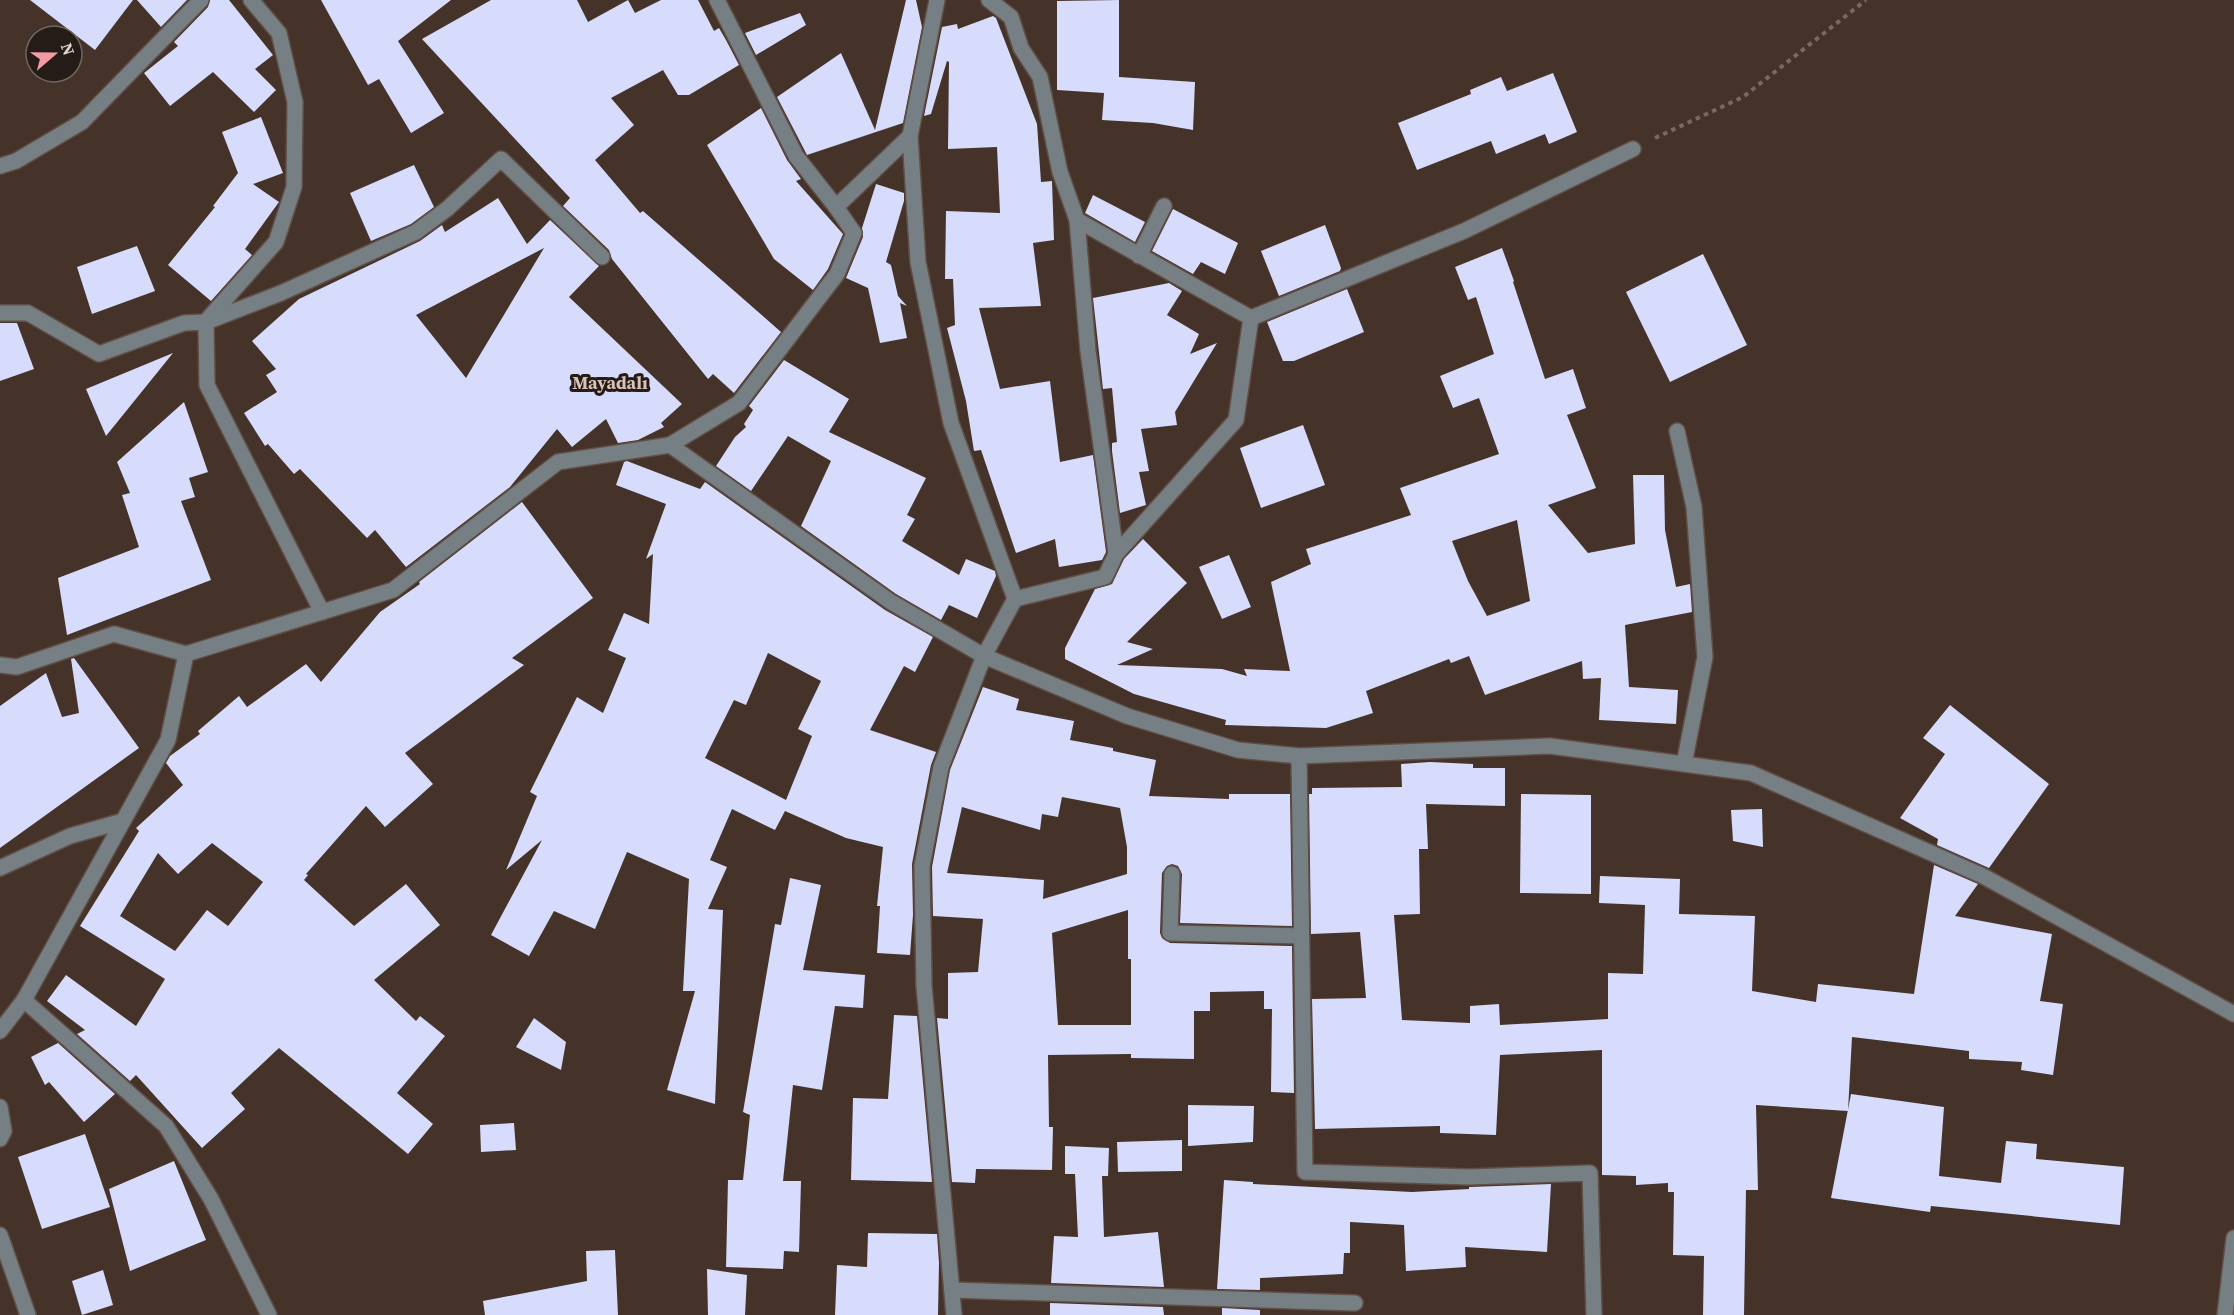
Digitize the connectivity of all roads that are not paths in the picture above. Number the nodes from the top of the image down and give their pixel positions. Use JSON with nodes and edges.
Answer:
{"nodes":[{"id":1,"x":201,"y":0,"type":"edge"},
{"id":2,"x":251,"y":0,"type":"edge"},
{"id":3,"x":717,"y":0,"type":"edge"},
{"id":4,"x":937,"y":0,"type":"edge"},
{"id":5,"x":989,"y":0,"type":"edge"},
{"id":6,"x":910,"y":136,"type":"junction"},
{"id":7,"x":1633,"y":149,"type":"road end"},
{"id":8,"x":0,"y":166,"type":"edge"},
{"id":9,"x":1164,"y":206,"type":"dead end"},
{"id":10,"x":836,"y":207,"type":"junction"},
{"id":11,"x":1077,"y":220,"type":"junction"},
{"id":12,"x":1139,"y":256,"type":"junction"},
{"id":13,"x":602,"y":257,"type":"dead end"},
{"id":14,"x":0,"y":314,"type":"edge"},
{"id":15,"x":1251,"y":318,"type":"junction"},
{"id":16,"x":206,"y":322,"type":"junction"},
{"id":17,"x":1677,"y":431,"type":"dead end"},
{"id":18,"x":670,"y":445,"type":"junction"},
{"id":19,"x":1116,"y":554,"type":"junction"},
{"id":20,"x":1015,"y":599,"type":"junction"},
{"id":21,"x":322,"y":612,"type":"junction"},
{"id":22,"x":186,"y":654,"type":"junction"},
{"id":23,"x":984,"y":656,"type":"junction"},
{"id":24,"x":0,"y":665,"type":"edge"},
{"id":25,"x":1299,"y":756,"type":"junction"},
{"id":26,"x":1684,"y":764,"type":"junction"},
{"id":27,"x":123,"y":821,"type":"junction"},
{"id":28,"x":0,"y":868,"type":"edge"},
{"id":29,"x":1172,"y":874,"type":"dead end"},
{"id":30,"x":1301,"y":936,"type":"junction"},
{"id":31,"x":24,"y":1000,"type":"junction"},
{"id":32,"x":2234,"y":1014,"type":"edge"},
{"id":33,"x":0,"y":1031,"type":"edge"},
{"id":34,"x":0,"y":1107,"type":"edge"},
{"id":35,"x":0,"y":1139,"type":"edge"},
{"id":36,"x":0,"y":1235,"type":"edge"},
{"id":37,"x":2234,"y":1238,"type":"edge"},
{"id":38,"x":952,"y":1290,"type":"junction"},
{"id":39,"x":1354,"y":1302,"type":"dead end"},
{"id":40,"x":28,"y":1315,"type":"edge"},
{"id":41,"x":269,"y":1315,"type":"edge"},
{"id":42,"x":954,"y":1315,"type":"edge"},
{"id":43,"x":1594,"y":1315,"type":"edge"},
{"id":44,"x":2225,"y":1315,"type":"edge"}],
"edges":[{"from":1,"to":8,"type":"street"},
{"from":2,"to":16,"type":"street"},
{"from":3,"to":10,"type":"street"},
{"from":4,"to":6,"type":"street"},
{"from":5,"to":11,"type":"street"},
{"from":6,"to":10,"type":"street"},
{"from":6,"to":20,"type":"street"},
{"from":7,"to":15,"type":"street"},
{"from":9,"to":12,"type":"street"},
{"from":10,"to":18,"type":"street"},
{"from":11,"to":12,"type":"street"},
{"from":11,"to":19,"type":"street"},
{"from":12,"to":15,"type":"street"},
{"from":13,"to":16,"type":"street"},
{"from":14,"to":16,"type":"street"},
{"from":15,"to":19,"type":"street"},
{"from":16,"to":21,"type":"street"},
{"from":17,"to":26,"type":"street"},
{"from":18,"to":21,"type":"street"},
{"from":18,"to":23,"type":"street"},
{"from":19,"to":20,"type":"street"},
{"from":20,"to":23,"type":"street"},
{"from":21,"to":22,"type":"street"},
{"from":22,"to":24,"type":"street"},
{"from":22,"to":27,"type":"street"},
{"from":23,"to":25,"type":"street"},
{"from":23,"to":38,"type":"street"},
{"from":25,"to":26,"type":"street"},
{"from":25,"to":30,"type":"street"},
{"from":26,"to":32,"type":"street"},
{"from":27,"to":28,"type":"street"},
{"from":27,"to":31,"type":"street"},
{"from":29,"to":30,"type":"street"},
{"from":30,"to":43,"type":"street"},
{"from":31,"to":33,"type":"street"},
{"from":31,"to":41,"type":"street"},
{"from":34,"to":35,"type":"street"},
{"from":36,"to":40,"type":"street"},
{"from":37,"to":44,"type":"street"},
{"from":38,"to":39,"type":"street"},
{"from":38,"to":42,"type":"street"}]}
